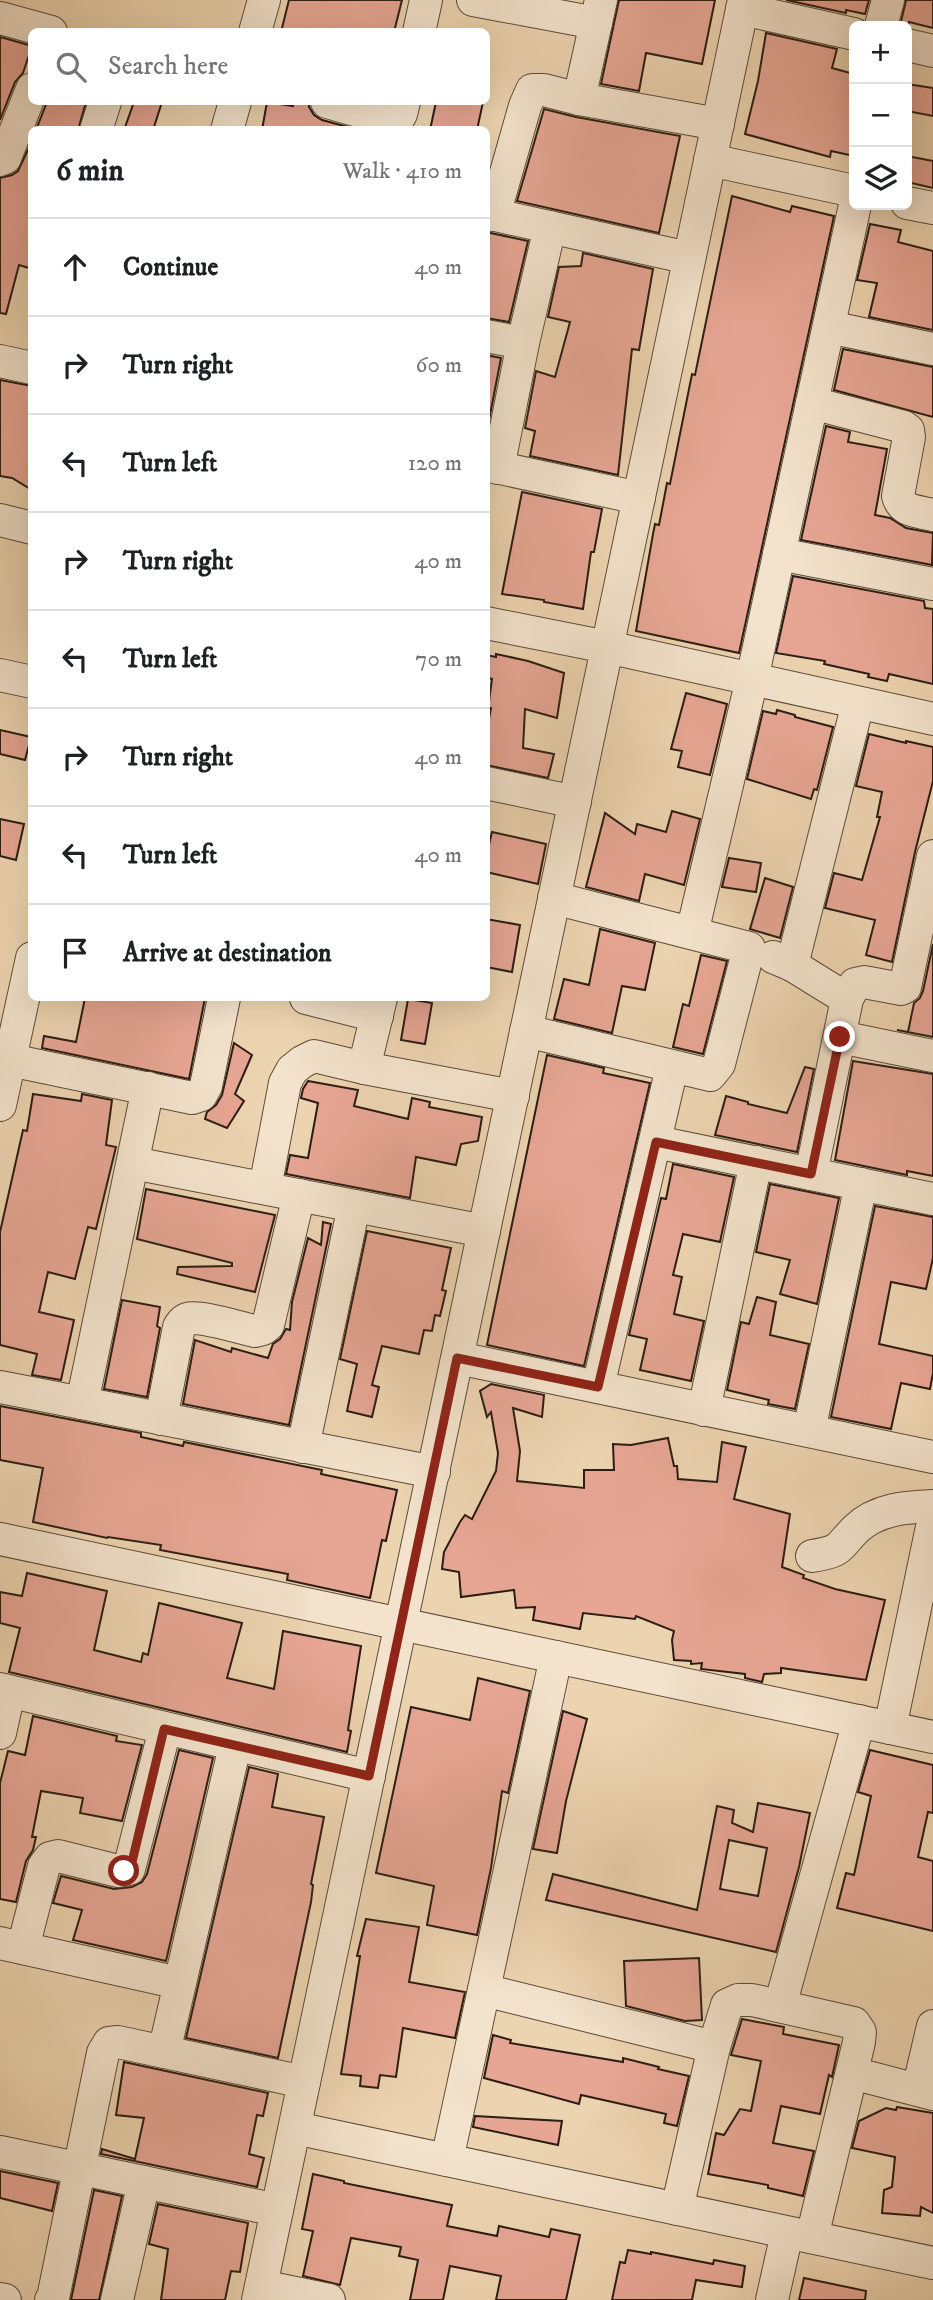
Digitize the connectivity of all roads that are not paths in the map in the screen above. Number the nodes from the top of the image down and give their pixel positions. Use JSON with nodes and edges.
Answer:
{"nodes":[{"id":1,"x":264,"y":0,"type":"edge"},
{"id":2,"x":426,"y":0,"type":"edge"},
{"id":3,"x":473,"y":0,"type":"edge"},
{"id":4,"x":887,"y":0,"type":"edge"},
{"id":5,"x":743,"y":4,"type":"edge"},
{"id":6,"x":599,"y":11,"type":"edge"},
{"id":7,"x":0,"y":18,"type":"edge"},
{"id":8,"x":882,"y":21,"type":"edge"},
{"id":9,"x":36,"y":28,"type":"edge"},
{"id":10,"x":256,"y":28,"type":"edge"},
{"id":11,"x":420,"y":28,"type":"edge"},
{"id":12,"x":849,"y":33,"type":"edge"},
{"id":13,"x":912,"y":46,"type":"edge"},
{"id":14,"x":933,"y":51,"type":"edge"},
{"id":15,"x":579,"y":99,"type":"junction"},
{"id":16,"x":28,"y":100,"type":"edge"},
{"id":17,"x":104,"y":105,"type":"edge"},
{"id":18,"x":234,"y":105,"type":"edge"},
{"id":19,"x":403,"y":105,"type":"edge"},
{"id":20,"x":343,"y":113,"type":"edge"},
{"id":21,"x":718,"y":124,"type":"junction"},
{"id":22,"x":97,"y":126,"type":"edge"},
{"id":23,"x":228,"y":126,"type":"edge"},
{"id":24,"x":0,"y":160,"type":"edge"},
{"id":25,"x":710,"y":160,"type":"junction"},
{"id":26,"x":849,"y":190,"type":"edge"},
{"id":27,"x":912,"y":204,"type":"edge"},
{"id":28,"x":933,"y":208,"type":"edge"},
{"id":29,"x":854,"y":210,"type":"edge"},
{"id":30,"x":490,"y":214,"type":"edge"},
{"id":31,"x":550,"y":227,"type":"junction"},
{"id":32,"x":689,"y":257,"type":"junction"},
{"id":33,"x":828,"y":327,"type":"junction"},
{"id":34,"x":490,"y":337,"type":"edge"},
{"id":35,"x":523,"y":343,"type":"junction"},
{"id":36,"x":933,"y":349,"type":"edge"},
{"id":37,"x":812,"y":403,"type":"junction"},
{"id":38,"x":492,"y":467,"type":"edge"},
{"id":39,"x":639,"y":498,"type":"junction"},
{"id":40,"x":933,"y":515,"type":"edge"},
{"id":41,"x":0,"y":520,"type":"edge"},
{"id":42,"x":28,"y":527,"type":"edge"},
{"id":43,"x":779,"y":554,"type":"junction"},
{"id":44,"x":933,"y":584,"type":"edge"},
{"id":45,"x":490,"y":624,"type":"edge"},
{"id":46,"x":607,"y":647,"type":"junction"},
{"id":47,"x":0,"y":675,"type":"edge"},
{"id":48,"x":752,"y":679,"type":"junction"},
{"id":49,"x":28,"y":681,"type":"edge"},
{"id":50,"x":858,"y":703,"type":"junction"},
{"id":51,"x":933,"y":719,"type":"edge"},
{"id":52,"x":490,"y":784,"type":"edge"},
{"id":53,"x":575,"y":802,"type":"junction"},
{"id":54,"x":933,"y":856,"type":"edge"},
{"id":55,"x":554,"y":898,"type":"junction"},
{"id":56,"x":692,"y":933,"type":"junction"},
{"id":57,"x":749,"y":948,"type":"junction"},
{"id":58,"x":792,"y":965,"type":"junction"},
{"id":59,"x":28,"y":967,"type":"edge"},
{"id":60,"x":847,"y":999,"type":"junction"},
{"id":61,"x":223,"y":1001,"type":"edge"},
{"id":62,"x":330,"y":1001,"type":"edge"},
{"id":63,"x":11,"y":1003,"type":"edge"},
{"id":64,"x":379,"y":1007,"type":"edge"},
{"id":65,"x":526,"y":1031,"type":"junction"},
{"id":66,"x":840,"y":1037,"type":"junction"},
{"id":67,"x":933,"y":1056,"type":"edge"},
{"id":68,"x":10,"y":1060,"type":"junction"},
{"id":69,"x":672,"y":1067,"type":"junction"},
{"id":70,"x":364,"y":1068,"type":"junction"},
{"id":71,"x":148,"y":1088,"type":"junction"},
{"id":72,"x":513,"y":1096,"type":"junction"},
{"id":73,"x":0,"y":1105,"type":"edge"},
{"id":74,"x":656,"y":1142,"type":"junction"},
{"id":75,"x":133,"y":1163,"type":"junction"},
{"id":76,"x":756,"y":1163,"type":"junction"},
{"id":77,"x":811,"y":1174,"type":"junction"},
{"id":78,"x":861,"y":1184,"type":"junction"},
{"id":79,"x":265,"y":1188,"type":"junction"},
{"id":80,"x":299,"y":1195,"type":"junction"},
{"id":81,"x":933,"y":1199,"type":"edge"},
{"id":82,"x":354,"y":1206,"type":"junction"},
{"id":83,"x":484,"y":1231,"type":"junction"},
{"id":84,"x":457,"y":1358,"type":"junction"},
{"id":85,"x":0,"y":1387,"type":"edge"},
{"id":86,"x":598,"y":1387,"type":"junction"},
{"id":87,"x":82,"y":1403,"type":"junction"},
{"id":88,"x":704,"y":1410,"type":"junction"},
{"id":89,"x":160,"y":1419,"type":"junction"},
{"id":90,"x":809,"y":1432,"type":"junction"},
{"id":91,"x":303,"y":1447,"type":"junction"},
{"id":92,"x":933,"y":1457,"type":"edge"},
{"id":93,"x":434,"y":1472,"type":"junction"},
{"id":94,"x":933,"y":1506,"type":"edge"},
{"id":95,"x":933,"y":1522,"type":"edge"},
{"id":96,"x":0,"y":1539,"type":"edge"},
{"id":97,"x":812,"y":1556,"type":"dead end"},
{"id":98,"x":926,"y":1586,"type":"edge"},
{"id":99,"x":401,"y":1624,"type":"junction"},
{"id":100,"x":556,"y":1657,"type":"junction"},
{"id":101,"x":5,"y":1690,"type":"edge"},
{"id":102,"x":859,"y":1721,"type":"junction"},
{"id":103,"x":890,"y":1728,"type":"junction"},
{"id":104,"x":164,"y":1729,"type":"junction"},
{"id":105,"x":0,"y":1733,"type":"edge"},
{"id":106,"x":933,"y":1737,"type":"edge"},
{"id":107,"x":235,"y":1746,"type":"junction"},
{"id":108,"x":369,"y":1776,"type":"junction"},
{"id":109,"x":11,"y":1946,"type":"edge"},
{"id":110,"x":180,"y":1983,"type":"junction"},
{"id":111,"x":484,"y":1990,"type":"junction"},
{"id":112,"x":780,"y":2006,"type":"junction"},
{"id":113,"x":933,"y":2026,"type":"edge"},
{"id":114,"x":714,"y":2047,"type":"junction"},
{"id":115,"x":164,"y":2052,"type":"junction"},
{"id":116,"x":852,"y":2073,"type":"junction"},
{"id":117,"x":304,"y":2082,"type":"junction"},
{"id":118,"x":926,"y":2092,"type":"edge"},
{"id":119,"x":295,"y":2128,"type":"junction"},
{"id":120,"x":0,"y":2152,"type":"edge"},
{"id":121,"x":447,"y":2160,"type":"junction"},
{"id":122,"x":78,"y":2168,"type":"junction"},
{"id":123,"x":144,"y":2182,"type":"junction"},
{"id":124,"x":677,"y":2209,"type":"junction"},
{"id":125,"x":277,"y":2210,"type":"junction"},
{"id":126,"x":799,"y":2235,"type":"junction"},
{"id":127,"x":933,"y":2263,"type":"edge"},
{"id":128,"x":259,"y":2293,"type":"edge"},
{"id":129,"x":0,"y":2299,"type":"edge"},
{"id":130,"x":5,"y":2300,"type":"edge"},
{"id":131,"x":51,"y":2300,"type":"edge"},
{"id":132,"x":117,"y":2300,"type":"edge"},
{"id":133,"x":329,"y":2300,"type":"edge"},
{"id":134,"x":772,"y":2300,"type":"edge"}],
"edges":[{"from":1,"to":10,"type":"street"},
{"from":2,"to":11,"type":"street"},
{"from":3,"to":6,"type":"street"},
{"from":4,"to":8,"type":"street"},
{"from":5,"to":12,"type":"street"},
{"from":5,"to":21,"type":"street"},
{"from":6,"to":15,"type":"street"},
{"from":7,"to":9,"type":"street"},
{"from":13,"to":14,"type":"street"},
{"from":15,"to":21,"type":"street"},
{"from":15,"to":30,"type":"street"},
{"from":16,"to":24,"type":"street"},
{"from":17,"to":22,"type":"street"},
{"from":18,"to":23,"type":"street"},
{"from":19,"to":20,"type":"street"},
{"from":21,"to":25,"type":"street"},
{"from":25,"to":26,"type":"street"},
{"from":25,"to":32,"type":"street"},
{"from":27,"to":28,"type":"street"},
{"from":29,"to":33,"type":"street"},
{"from":30,"to":31,"type":"street"},
{"from":31,"to":32,"type":"street"},
{"from":31,"to":35,"type":"street"},
{"from":32,"to":39,"type":"street"},
{"from":33,"to":36,"type":"street"},
{"from":33,"to":37,"type":"street"},
{"from":34,"to":35,"type":"street"},
{"from":35,"to":38,"type":"street"},
{"from":37,"to":40,"type":"street"},
{"from":37,"to":43,"type":"street"},
{"from":38,"to":39,"type":"street"},
{"from":39,"to":46,"type":"street"},
{"from":41,"to":42,"type":"street"},
{"from":43,"to":44,"type":"street"},
{"from":43,"to":48,"type":"street"},
{"from":45,"to":46,"type":"street"},
{"from":46,"to":48,"type":"street"},
{"from":46,"to":53,"type":"street"},
{"from":47,"to":49,"type":"street"},
{"from":48,"to":50,"type":"street"},
{"from":48,"to":56,"type":"street"},
{"from":50,"to":51,"type":"street"},
{"from":50,"to":58,"type":"street"},
{"from":52,"to":53,"type":"street"},
{"from":53,"to":55,"type":"street"},
{"from":54,"to":60,"type":"street"},
{"from":55,"to":56,"type":"street"},
{"from":55,"to":65,"type":"street"},
{"from":56,"to":57,"type":"street"},
{"from":57,"to":58,"type":"street"},
{"from":57,"to":69,"type":"street"},
{"from":58,"to":60,"type":"street"},
{"from":59,"to":63,"type":"street"},
{"from":60,"to":66,"type":"street"},
{"from":61,"to":71,"type":"street"},
{"from":62,"to":64,"type":"street"},
{"from":63,"to":68,"type":"street"},
{"from":64,"to":70,"type":"street"},
{"from":65,"to":69,"type":"street"},
{"from":65,"to":72,"type":"street"},
{"from":66,"to":67,"type":"street"},
{"from":66,"to":77,"type":"street"},
{"from":68,"to":71,"type":"street"},
{"from":68,"to":73,"type":"street"},
{"from":69,"to":74,"type":"street"},
{"from":70,"to":72,"type":"street"},
{"from":70,"to":79,"type":"street"},
{"from":71,"to":75,"type":"street"},
{"from":72,"to":83,"type":"street"},
{"from":74,"to":76,"type":"street"},
{"from":74,"to":86,"type":"street"},
{"from":75,"to":79,"type":"street"},
{"from":75,"to":87,"type":"street"},
{"from":76,"to":77,"type":"street"},
{"from":76,"to":88,"type":"street"},
{"from":77,"to":78,"type":"street"},
{"from":78,"to":81,"type":"street"},
{"from":78,"to":90,"type":"street"},
{"from":79,"to":80,"type":"street"},
{"from":80,"to":82,"type":"street"},
{"from":80,"to":89,"type":"street"},
{"from":82,"to":83,"type":"street"},
{"from":82,"to":91,"type":"street"},
{"from":83,"to":84,"type":"street"},
{"from":84,"to":86,"type":"street"},
{"from":84,"to":93,"type":"street"},
{"from":85,"to":87,"type":"street"},
{"from":86,"to":88,"type":"street"},
{"from":87,"to":89,"type":"street"},
{"from":88,"to":90,"type":"street"},
{"from":89,"to":91,"type":"street"},
{"from":90,"to":92,"type":"street"},
{"from":91,"to":93,"type":"street"},
{"from":93,"to":99,"type":"street"},
{"from":94,"to":97,"type":"street"},
{"from":95,"to":98,"type":"street"},
{"from":96,"to":99,"type":"street"},
{"from":98,"to":103,"type":"street"},
{"from":99,"to":100,"type":"street"},
{"from":99,"to":108,"type":"street"},
{"from":100,"to":102,"type":"street"},
{"from":100,"to":111,"type":"street"},
{"from":101,"to":104,"type":"street"},
{"from":101,"to":105,"type":"street"},
{"from":102,"to":103,"type":"street"},
{"from":102,"to":112,"type":"street"},
{"from":103,"to":106,"type":"street"},
{"from":104,"to":107,"type":"street"},
{"from":104,"to":109,"type":"street"},
{"from":107,"to":108,"type":"street"},
{"from":107,"to":110,"type":"street"},
{"from":108,"to":117,"type":"street"},
{"from":109,"to":110,"type":"street"},
{"from":110,"to":115,"type":"street"},
{"from":111,"to":114,"type":"street"},
{"from":111,"to":121,"type":"street"},
{"from":112,"to":114,"type":"street"},
{"from":112,"to":116,"type":"street"},
{"from":113,"to":118,"type":"street"},
{"from":114,"to":124,"type":"street"},
{"from":115,"to":117,"type":"street"},
{"from":115,"to":122,"type":"street"},
{"from":116,"to":118,"type":"street"},
{"from":116,"to":126,"type":"street"},
{"from":117,"to":119,"type":"street"},
{"from":119,"to":121,"type":"street"},
{"from":119,"to":125,"type":"street"},
{"from":120,"to":122,"type":"street"},
{"from":121,"to":124,"type":"street"},
{"from":122,"to":123,"type":"street"},
{"from":122,"to":131,"type":"street"},
{"from":123,"to":125,"type":"street"},
{"from":123,"to":132,"type":"street"},
{"from":124,"to":126,"type":"street"},
{"from":125,"to":128,"type":"street"},
{"from":126,"to":127,"type":"street"},
{"from":126,"to":134,"type":"street"},
{"from":128,"to":133,"type":"street"},
{"from":129,"to":130,"type":"street"}]}
